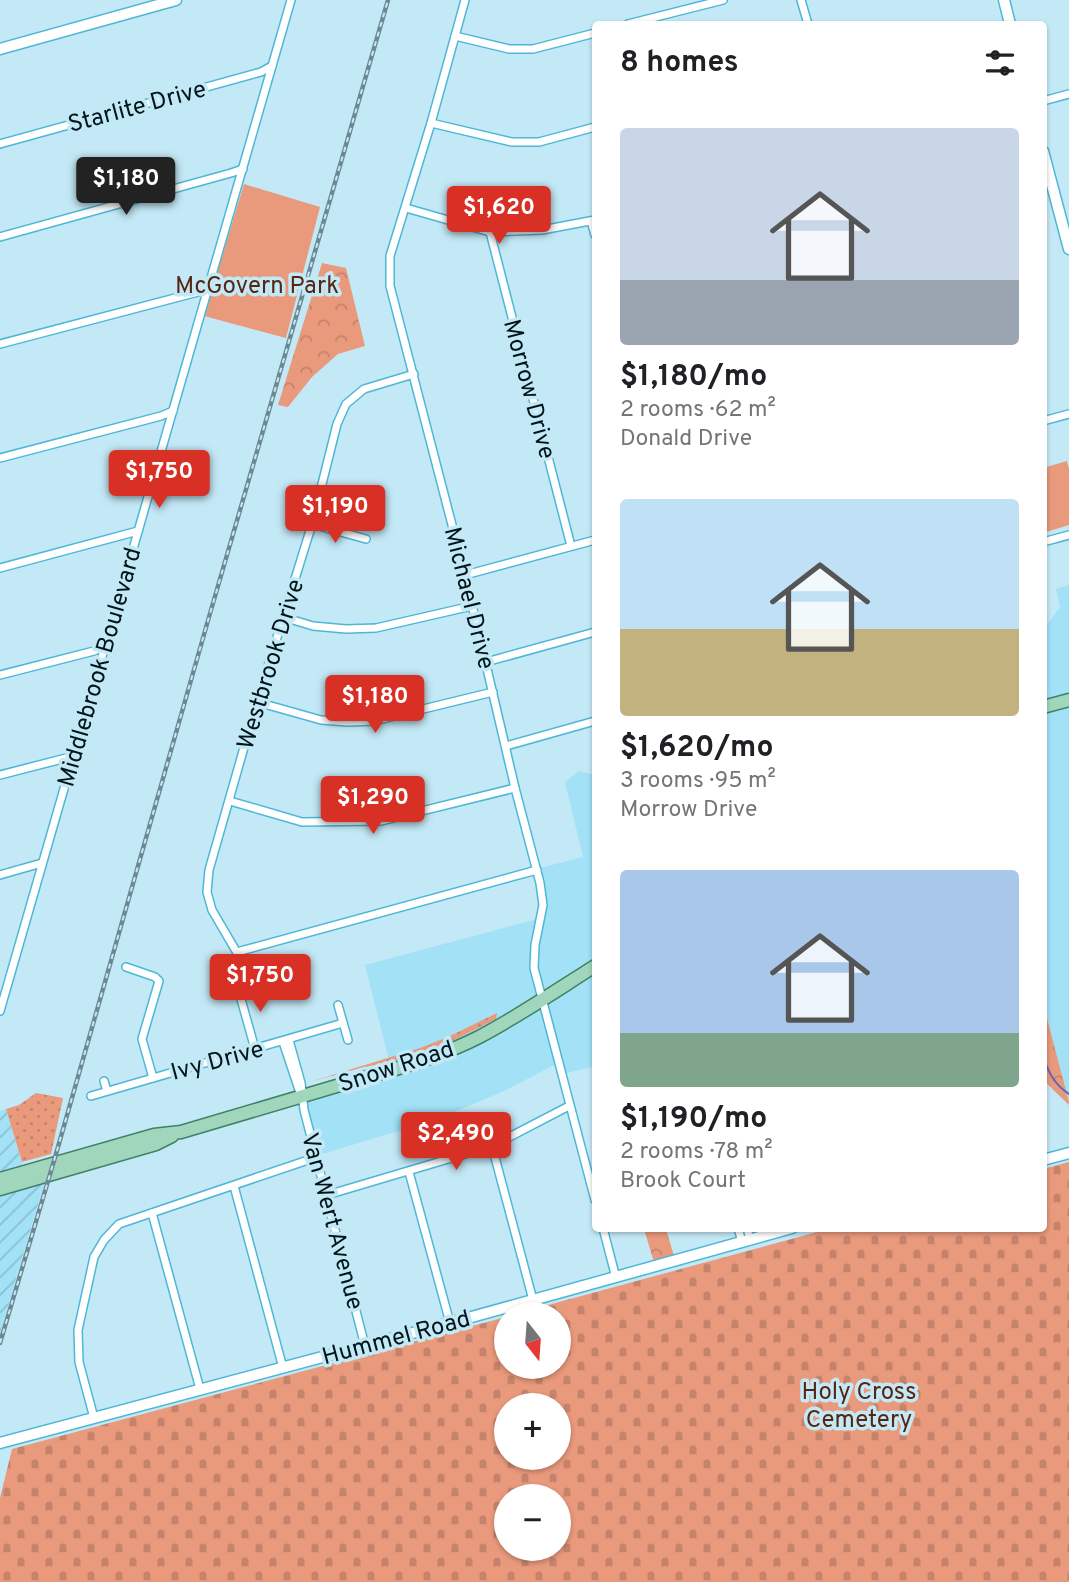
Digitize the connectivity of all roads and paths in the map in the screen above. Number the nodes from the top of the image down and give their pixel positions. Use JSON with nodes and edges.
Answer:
{"nodes":[{"id":1,"x":291,"y":0,"type":"edge"},
{"id":2,"x":465,"y":0,"type":"edge"},
{"id":3,"x":723,"y":0,"type":"edge"},
{"id":4,"x":801,"y":0,"type":"edge"},
{"id":5,"x":1004,"y":0,"type":"edge"},
{"id":6,"x":172,"y":1,"type":"edge"},
{"id":7,"x":640,"y":21,"type":"edge"},
{"id":8,"x":807,"y":21,"type":"edge"},
{"id":9,"x":1009,"y":21,"type":"edge"},
{"id":10,"x":592,"y":34,"type":"edge"},
{"id":11,"x":454,"y":36,"type":"junction"},
{"id":12,"x":0,"y":49,"type":"edge"},
{"id":13,"x":272,"y":66,"type":"junction"},
{"id":14,"x":1069,"y":94,"type":"edge"},
{"id":15,"x":1047,"y":100,"type":"edge"},
{"id":16,"x":431,"y":123,"type":"junction"},
{"id":17,"x":592,"y":128,"type":"edge"},
{"id":18,"x":0,"y":144,"type":"edge"},
{"id":19,"x":1047,"y":164,"type":"edge"},
{"id":20,"x":243,"y":169,"type":"junction"},
{"id":21,"x":406,"y":208,"type":"junction"},
{"id":22,"x":592,"y":220,"type":"edge"},
{"id":23,"x":490,"y":232,"type":"junction"},
{"id":24,"x":1067,"y":232,"type":"edge"},
{"id":25,"x":0,"y":237,"type":"edge"},
{"id":26,"x":1069,"y":249,"type":"edge"},
{"id":27,"x":209,"y":286,"type":"junction"},
{"id":28,"x":0,"y":344,"type":"edge"},
{"id":29,"x":414,"y":374,"type":"junction"},
{"id":30,"x":173,"y":411,"type":"junction"},
{"id":31,"x":1069,"y":414,"type":"edge"},
{"id":32,"x":1047,"y":420,"type":"edge"},
{"id":33,"x":0,"y":458,"type":"edge"},
{"id":34,"x":312,"y":524,"type":"junction"},
{"id":35,"x":138,"y":531,"type":"junction"},
{"id":36,"x":1069,"y":535,"type":"edge"},
{"id":37,"x":366,"y":539,"type":"dead end"},
{"id":38,"x":592,"y":541,"type":"edge"},
{"id":39,"x":1047,"y":541,"type":"edge"},
{"id":40,"x":571,"y":546,"type":"junction"},
{"id":41,"x":0,"y":568,"type":"edge"},
{"id":42,"x":465,"y":575,"type":"junction"},
{"id":43,"x":472,"y":606,"type":"junction"},
{"id":44,"x":283,"y":617,"type":"junction"},
{"id":45,"x":592,"y":633,"type":"edge"},
{"id":46,"x":105,"y":646,"type":"junction"},
{"id":47,"x":485,"y":662,"type":"junction"},
{"id":48,"x":0,"y":675,"type":"edge"},
{"id":49,"x":493,"y":692,"type":"junction"},
{"id":50,"x":1069,"y":700,"type":"edge"},
{"id":51,"x":257,"y":702,"type":"junction"},
{"id":52,"x":1047,"y":706,"type":"edge"},
{"id":53,"x":592,"y":722,"type":"edge"},
{"id":54,"x":506,"y":746,"type":"junction"},
{"id":55,"x":74,"y":756,"type":"junction"},
{"id":56,"x":0,"y":775,"type":"edge"},
{"id":57,"x":515,"y":788,"type":"junction"},
{"id":58,"x":230,"y":801,"type":"junction"},
{"id":59,"x":42,"y":863,"type":"junction"},
{"id":60,"x":537,"y":870,"type":"junction"},
{"id":61,"x":0,"y":875,"type":"edge"},
{"id":62,"x":237,"y":952,"type":"junction"},
{"id":63,"x":126,"y":967,"type":"dead end"},
{"id":64,"x":592,"y":968,"type":"edge"},
{"id":65,"x":0,"y":978,"type":"edge"},
{"id":66,"x":8,"y":983,"type":"junction"},
{"id":67,"x":542,"y":1000,"type":"junction"},
{"id":68,"x":338,"y":1005,"type":"dead end"},
{"id":69,"x":0,"y":1011,"type":"edge"},
{"id":70,"x":343,"y":1023,"type":"junction"},
{"id":71,"x":286,"y":1041,"type":"junction"},
{"id":72,"x":348,"y":1041,"type":"dead end"},
{"id":73,"x":255,"y":1049,"type":"junction"},
{"id":74,"x":153,"y":1078,"type":"junction"},
{"id":75,"x":104,"y":1081,"type":"dead end"},
{"id":76,"x":107,"y":1091,"type":"junction"},
{"id":77,"x":91,"y":1096,"type":"dead end"},
{"id":78,"x":302,"y":1097,"type":"junction"},
{"id":79,"x":569,"y":1106,"type":"junction"},
{"id":80,"x":181,"y":1132,"type":"junction"},
{"id":81,"x":492,"y":1146,"type":"junction"},
{"id":82,"x":1069,"y":1153,"type":"edge"},
{"id":83,"x":317,"y":1157,"type":"junction"},
{"id":84,"x":1047,"y":1159,"type":"edge"},
{"id":85,"x":409,"y":1171,"type":"junction"},
{"id":86,"x":0,"y":1179,"type":"edge"},
{"id":87,"x":234,"y":1186,"type":"junction"},
{"id":88,"x":0,"y":1189,"type":"edge"},
{"id":89,"x":592,"y":1189,"type":"edge"},
{"id":90,"x":327,"y":1195,"type":"junction"},
{"id":91,"x":152,"y":1213,"type":"junction"},
{"id":92,"x":604,"y":1232,"type":"edge"},
{"id":93,"x":772,"y":1232,"type":"edge"},
{"id":94,"x":747,"y":1237,"type":"edge"},
{"id":95,"x":616,"y":1278,"type":"junction"},
{"id":96,"x":533,"y":1300,"type":"junction"},
{"id":97,"x":450,"y":1323,"type":"junction"},
{"id":98,"x":365,"y":1346,"type":"junction"},
{"id":99,"x":283,"y":1368,"type":"junction"},
{"id":100,"x":201,"y":1389,"type":"junction"},
{"id":101,"x":94,"y":1418,"type":"junction"},
{"id":102,"x":0,"y":1443,"type":"edge"}],
"edges":[{"from":1,"to":13,"type":"street","name":"Middlebrook Boulevard"},
{"from":2,"to":11,"type":"street","name":"Michael Drive"},
{"from":3,"to":7,"type":"street"},
{"from":4,"to":8,"type":"street"},
{"from":5,"to":9,"type":"street"},
{"from":6,"to":12,"type":"street"},
{"from":10,"to":11,"type":"street"},
{"from":11,"to":16,"type":"street","name":"Michael Drive"},
{"from":13,"to":18,"type":"street","name":"Starlite Drive"},
{"from":13,"to":20,"type":"street","name":"Middlebrook Boulevard"},
{"from":14,"to":15,"type":"street"},
{"from":16,"to":17,"type":"street"},
{"from":16,"to":21,"type":"street","name":"Michael Drive"},
{"from":19,"to":24,"type":"street"},
{"from":20,"to":25,"type":"street"},
{"from":20,"to":27,"type":"street","name":"Middlebrook Boulevard"},
{"from":21,"to":23,"type":"street"},
{"from":21,"to":29,"type":"street","name":"Michael Drive"},
{"from":22,"to":23,"type":"street"},
{"from":23,"to":40,"type":"street","name":"Morrow Drive"},
{"from":24,"to":26,"type":"street"},
{"from":27,"to":28,"type":"street"},
{"from":27,"to":30,"type":"street","name":"Middlebrook Boulevard"},
{"from":29,"to":34,"type":"street","name":"Westbrook Drive"},
{"from":29,"to":42,"type":"street","name":"Michael Drive"},
{"from":30,"to":33,"type":"street"},
{"from":30,"to":35,"type":"street","name":"Middlebrook Boulevard"},
{"from":31,"to":32,"type":"street"},
{"from":34,"to":37,"type":"street"},
{"from":34,"to":44,"type":"street","name":"Westbrook Drive"},
{"from":35,"to":41,"type":"street"},
{"from":35,"to":46,"type":"street","name":"Middlebrook Boulevard"},
{"from":36,"to":39,"type":"street"},
{"from":38,"to":40,"type":"street"},
{"from":40,"to":42,"type":"street"},
{"from":42,"to":43,"type":"street","name":"Michael Drive"},
{"from":43,"to":44,"type":"street"},
{"from":43,"to":47,"type":"street","name":"Michael Drive"},
{"from":44,"to":51,"type":"street","name":"Westbrook Drive"},
{"from":45,"to":47,"type":"street"},
{"from":46,"to":48,"type":"street"},
{"from":46,"to":55,"type":"street","name":"Middlebrook Boulevard"},
{"from":47,"to":49,"type":"street","name":"Michael Drive"},
{"from":49,"to":51,"type":"street"},
{"from":49,"to":54,"type":"street","name":"Michael Drive"},
{"from":50,"to":52,"type":"main road"},
{"from":51,"to":58,"type":"street","name":"Westbrook Drive"},
{"from":53,"to":54,"type":"street"},
{"from":54,"to":57,"type":"street","name":"Michael Drive"},
{"from":55,"to":56,"type":"street"},
{"from":55,"to":59,"type":"street","name":"Middlebrook Boulevard"},
{"from":57,"to":58,"type":"street"},
{"from":57,"to":60,"type":"street","name":"Michael Drive"},
{"from":58,"to":62,"type":"street","name":"Westbrook Drive"},
{"from":59,"to":61,"type":"street"},
{"from":59,"to":66,"type":"street","name":"Middlebrook Boulevard"},
{"from":60,"to":62,"type":"street"},
{"from":60,"to":67,"type":"street","name":"Michael Drive"},
{"from":62,"to":73,"type":"street"},
{"from":63,"to":74,"type":"street"},
{"from":64,"to":67,"type":"main road","name":"Snow Road"},
{"from":65,"to":66,"type":"street"},
{"from":66,"to":69,"type":"street","name":"Middlebrook Boulevard"},
{"from":67,"to":78,"type":"main road","name":"Snow Road"},
{"from":67,"to":79,"type":"street","name":"Michael Drive"},
{"from":68,"to":70,"type":"street"},
{"from":70,"to":71,"type":"street","name":"Ivy Drive"},
{"from":70,"to":72,"type":"street"},
{"from":71,"to":73,"type":"street","name":"Ivy Drive"},
{"from":71,"to":78,"type":"street","name":"Van Wert Avenue"},
{"from":73,"to":74,"type":"street","name":"Ivy Drive"},
{"from":74,"to":76,"type":"street","name":"Ivy Drive"},
{"from":75,"to":76,"type":"street"},
{"from":76,"to":77,"type":"street","name":"Ivy Drive"},
{"from":78,"to":80,"type":"main road","name":"Snow Road"},
{"from":78,"to":83,"type":"street","name":"Van Wert Avenue"},
{"from":79,"to":81,"type":"street"},
{"from":79,"to":89,"type":"street","name":"Michael Drive"},
{"from":80,"to":86,"type":"main road","name":"Snow Road"},
{"from":80,"to":88,"type":"main road","name":"Snow Road"},
{"from":81,"to":85,"type":"street"},
{"from":81,"to":96,"type":"street"},
{"from":82,"to":84,"type":"street"},
{"from":83,"to":87,"type":"street"},
{"from":83,"to":90,"type":"street","name":"Van Wert Avenue"},
{"from":85,"to":90,"type":"street"},
{"from":85,"to":97,"type":"street"},
{"from":87,"to":91,"type":"street"},
{"from":87,"to":99,"type":"street"},
{"from":90,"to":98,"type":"street","name":"Van Wert Avenue"},
{"from":91,"to":100,"type":"street"},
{"from":91,"to":101,"type":"street"},
{"from":92,"to":95,"type":"street"},
{"from":93,"to":94,"type":"street","name":"Hummel Road"},
{"from":94,"to":95,"type":"street","name":"Hummel Road"},
{"from":95,"to":96,"type":"street","name":"Hummel Road"},
{"from":96,"to":97,"type":"street","name":"Hummel Road"},
{"from":97,"to":98,"type":"street","name":"Hummel Road"},
{"from":98,"to":99,"type":"street","name":"Hummel Road"},
{"from":99,"to":100,"type":"street","name":"Hummel Road"},
{"from":100,"to":101,"type":"street","name":"Hummel Road"},
{"from":101,"to":102,"type":"street","name":"Hummel Road"}]}
